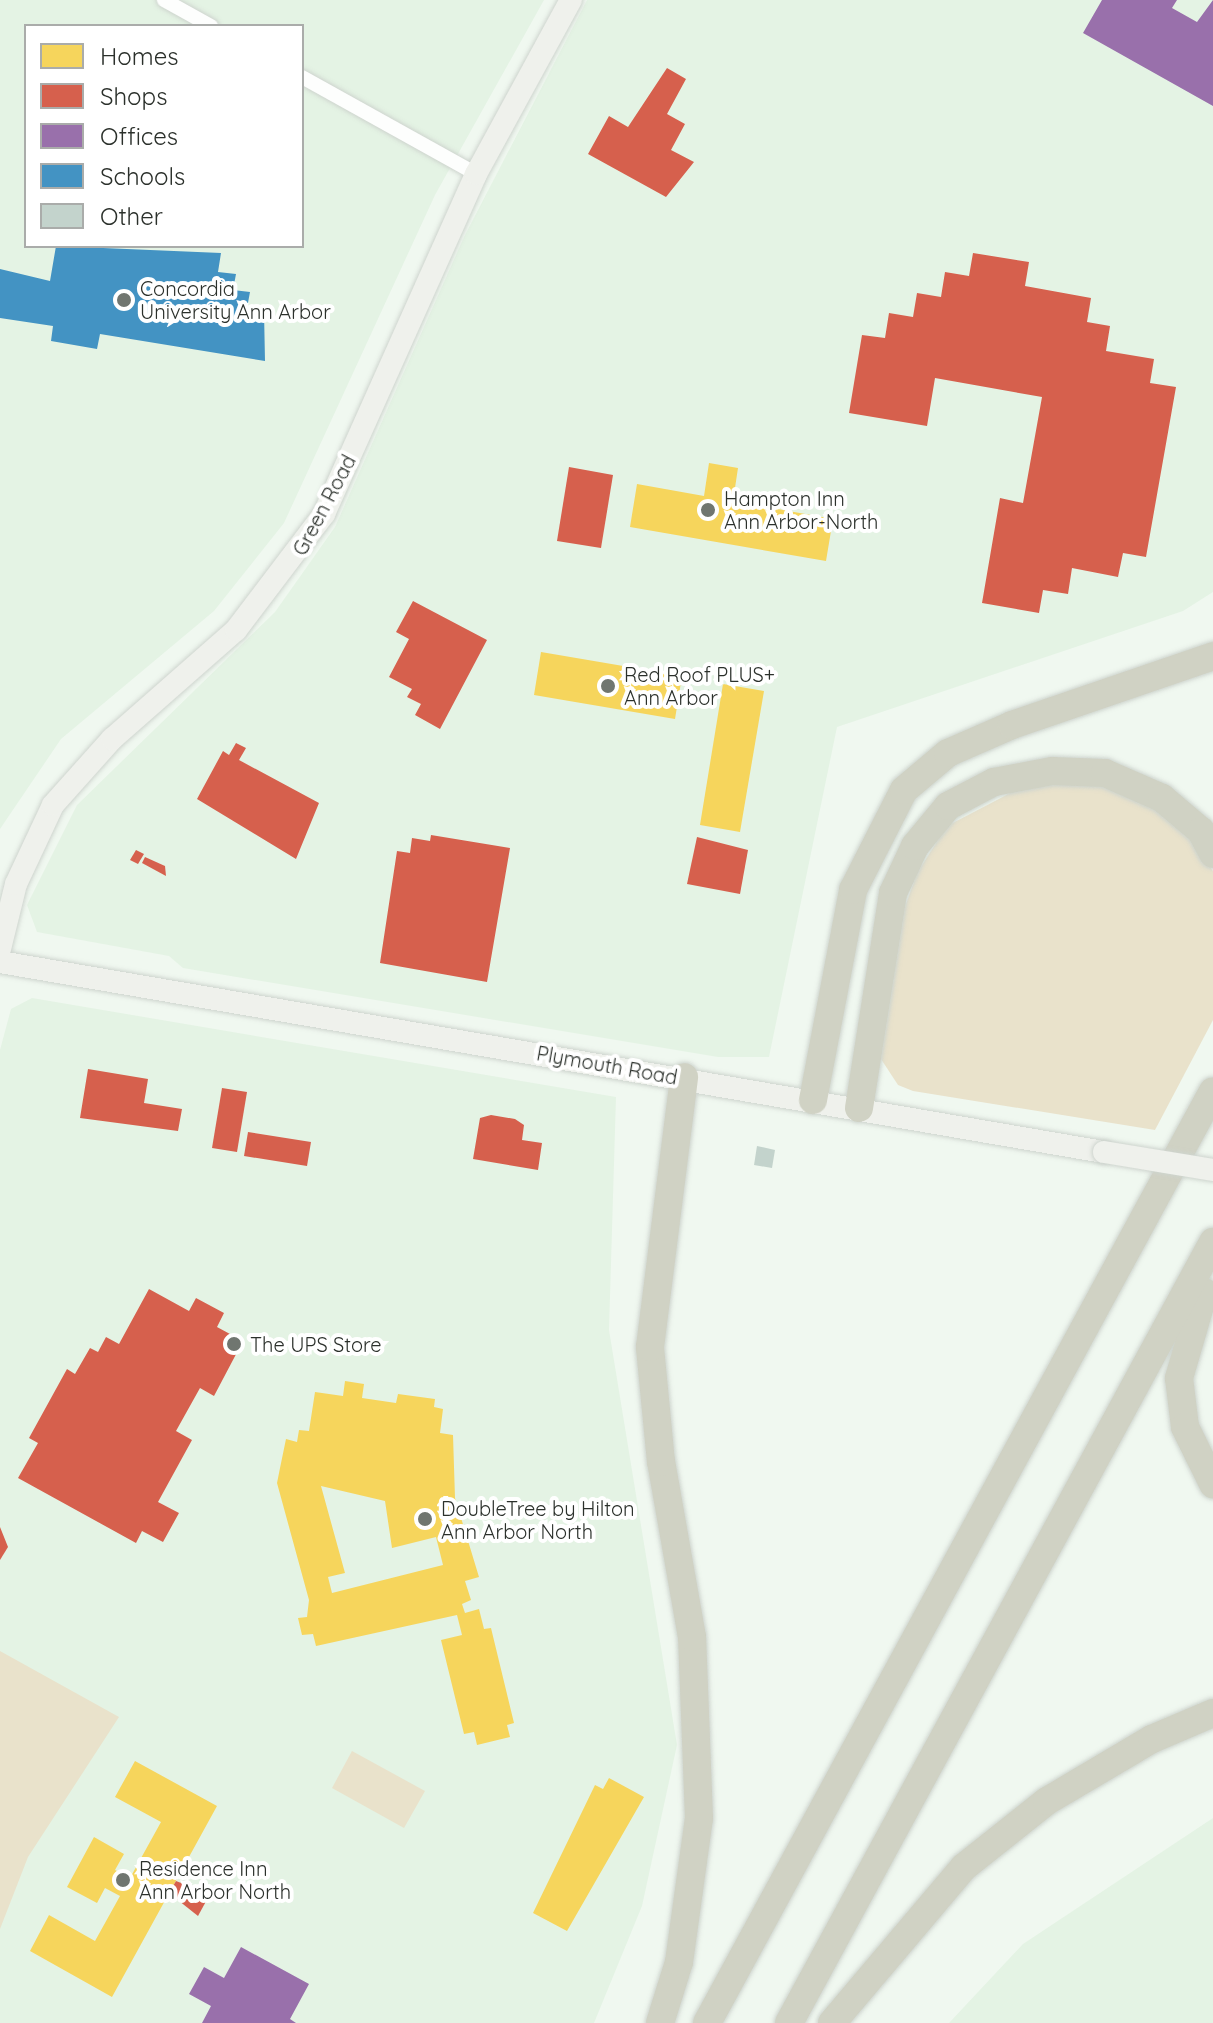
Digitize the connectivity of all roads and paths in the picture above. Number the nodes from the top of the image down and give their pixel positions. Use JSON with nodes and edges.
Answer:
{"nodes":[{"id":1,"x":164,"y":0,"type":"edge"},
{"id":2,"x":571,"y":0,"type":"edge"},
{"id":3,"x":207,"y":24,"type":"edge"},
{"id":4,"x":304,"y":78,"type":"edge"},
{"id":5,"x":476,"y":174,"type":"junction"},
{"id":6,"x":1213,"y":656,"type":"edge"},
{"id":7,"x":1213,"y":854,"type":"edge"},
{"id":8,"x":0,"y":949,"type":"edge"},
{"id":9,"x":0,"y":962,"type":"edge"},
{"id":10,"x":1213,"y":1073,"type":"edge"},
{"id":11,"x":684,"y":1077,"type":"junction"},
{"id":12,"x":1209,"y":1098,"type":"edge"},
{"id":13,"x":813,"y":1100,"type":"junction"},
{"id":14,"x":859,"y":1108,"type":"junction"},
{"id":15,"x":1213,"y":1170,"type":"edge"},
{"id":16,"x":1213,"y":1242,"type":"edge"},
{"id":17,"x":1213,"y":1275,"type":"edge"},
{"id":18,"x":1213,"y":1484,"type":"edge"},
{"id":19,"x":1213,"y":1713,"type":"edge"},
{"id":20,"x":660,"y":2023,"type":"edge"},
{"id":21,"x":707,"y":2023,"type":"edge"},
{"id":22,"x":789,"y":2023,"type":"edge"},
{"id":23,"x":832,"y":2023,"type":"edge"}],
"edges":[{"from":1,"to":3,"type":"street"},
{"from":2,"to":5,"type":"main road","name":"Green Road"},
{"from":4,"to":5,"type":"street"},
{"from":5,"to":8,"type":"main road","name":"Green Road"},
{"from":6,"to":13,"type":"highway"},
{"from":7,"to":14,"type":"highway"},
{"from":9,"to":11,"type":"main road","name":"Plymouth Road"},
{"from":10,"to":12,"type":"highway"},
{"from":11,"to":13,"type":"main road","name":"Plymouth Road"},
{"from":11,"to":20,"type":"highway"},
{"from":12,"to":21,"type":"highway"},
{"from":13,"to":14,"type":"main road","name":"Plymouth Road"},
{"from":14,"to":15,"type":"main road","name":"Plymouth Road","bridge":true},
{"from":16,"to":22,"type":"highway"},
{"from":17,"to":18,"type":"highway"},
{"from":19,"to":23,"type":"highway"}]}
